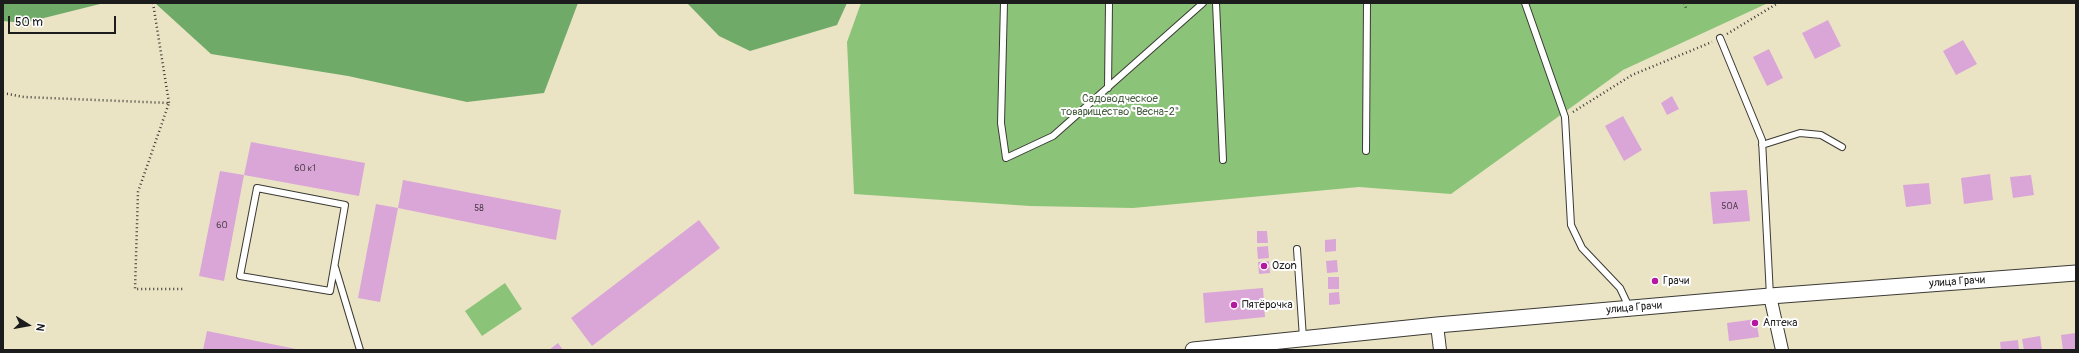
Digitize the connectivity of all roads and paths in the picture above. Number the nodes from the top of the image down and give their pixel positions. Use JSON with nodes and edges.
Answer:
{"nodes":[{"id":1,"x":153,"y":3,"type":"edge"},
{"id":2,"x":1004,"y":3,"type":"edge"},
{"id":3,"x":1109,"y":3,"type":"edge"},
{"id":4,"x":1203,"y":3,"type":"edge"},
{"id":5,"x":1216,"y":3,"type":"edge"},
{"id":6,"x":1368,"y":3,"type":"edge"},
{"id":7,"x":1525,"y":3,"type":"edge"},
{"id":8,"x":1684,"y":3,"type":"edge"},
{"id":9,"x":1778,"y":3,"type":"edge"},
{"id":10,"x":1686,"y":8,"type":"dead end"},
{"id":11,"x":1720,"y":38,"type":"junction"},
{"id":12,"x":1108,"y":88,"type":"junction"},
{"id":13,"x":3,"y":93,"type":"edge"},
{"id":14,"x":169,"y":103,"type":"junction"},
{"id":15,"x":1565,"y":117,"type":"junction"},
{"id":16,"x":1762,"y":145,"type":"junction"},
{"id":17,"x":1842,"y":147,"type":"dead end"},
{"id":18,"x":1366,"y":150,"type":"dead end"},
{"id":19,"x":1223,"y":160,"type":"dead end"},
{"id":20,"x":1297,"y":249,"type":"dead end"},
{"id":21,"x":334,"y":267,"type":"junction"},
{"id":22,"x":2076,"y":273,"type":"edge"},
{"id":23,"x":184,"y":289,"type":"dead end"},
{"id":24,"x":1770,"y":296,"type":"junction"},
{"id":25,"x":1630,"y":309,"type":"junction"},
{"id":26,"x":1437,"y":325,"type":"junction"},
{"id":27,"x":1303,"y":338,"type":"junction"},
{"id":28,"x":360,"y":350,"type":"edge"},
{"id":29,"x":1193,"y":350,"type":"edge"},
{"id":30,"x":1440,"y":350,"type":"edge"},
{"id":31,"x":1782,"y":350,"type":"edge"}],
"edges":[{"from":1,"to":14,"type":"path"},
{"from":2,"to":12,"type":"lane"},
{"from":3,"to":12,"type":"lane"},
{"from":4,"to":12,"type":"lane"},
{"from":5,"to":19,"type":"lane"},
{"from":6,"to":18,"type":"lane"},
{"from":7,"to":15,"type":"lane"},
{"from":8,"to":10,"type":"path"},
{"from":9,"to":11,"type":"path"},
{"from":11,"to":15,"type":"path"},
{"from":11,"to":16,"type":"lane"},
{"from":13,"to":14,"type":"path"},
{"from":14,"to":23,"type":"path"},
{"from":15,"to":25,"type":"lane"},
{"from":16,"to":17,"type":"lane"},
{"from":16,"to":24,"type":"lane"},
{"from":20,"to":27,"type":"lane"},
{"from":21,"to":21,"type":"lane"},
{"from":21,"to":28,"type":"lane"},
{"from":22,"to":24,"type":"street","name":"улица Грачи"},
{"from":24,"to":25,"type":"street","name":"улица Грачи"},
{"from":24,"to":31,"type":"street"},
{"from":25,"to":26,"type":"street","name":"улица Грачи"},
{"from":26,"to":27,"type":"street","name":"улица Грачи"},
{"from":26,"to":30,"type":"street"},
{"from":27,"to":29,"type":"street","name":"улица Грачи"}]}
